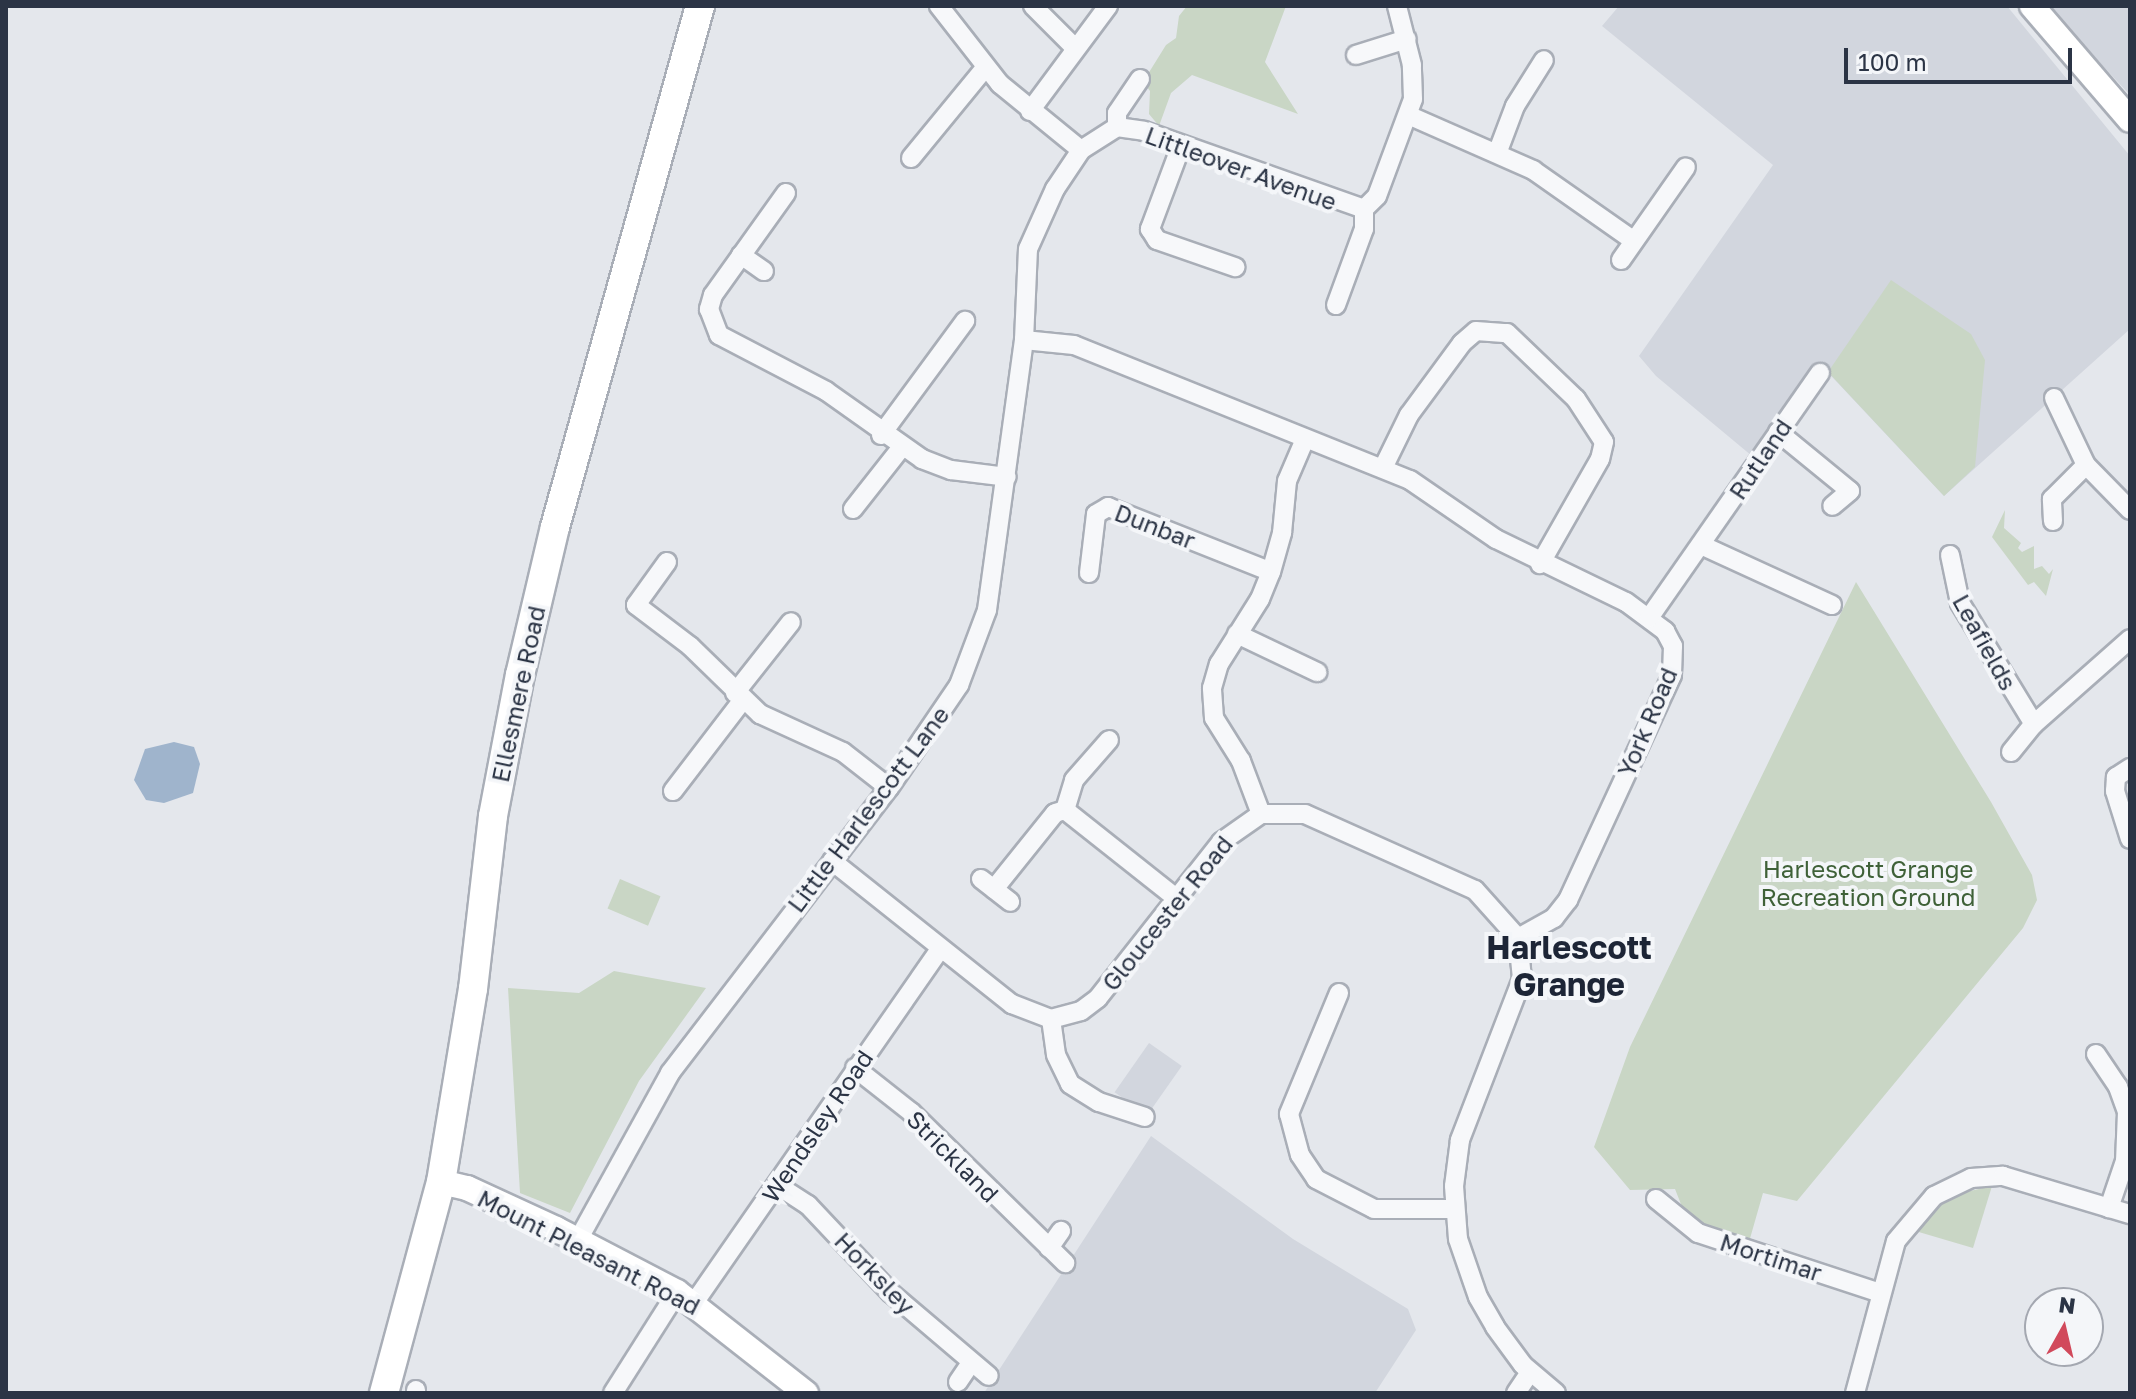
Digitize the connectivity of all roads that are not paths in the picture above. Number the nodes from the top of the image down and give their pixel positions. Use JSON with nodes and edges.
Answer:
{"nodes":[{"id":1,"x":700,"y":6,"type":"edge"},
{"id":2,"x":939,"y":6,"type":"edge"},
{"id":3,"x":1033,"y":6,"type":"edge"},
{"id":4,"x":1108,"y":6,"type":"edge"},
{"id":5,"x":1397,"y":6,"type":"edge"},
{"id":6,"x":2032,"y":6,"type":"edge"},
{"id":7,"x":1407,"y":39,"type":"junction"},
{"id":8,"x":1075,"y":48,"type":"junction"},
{"id":9,"x":1356,"y":55,"type":"dead end"},
{"id":10,"x":1544,"y":60,"type":"dead end"},
{"id":11,"x":985,"y":68,"type":"junction"},
{"id":12,"x":1140,"y":79,"type":"dead end"},
{"id":13,"x":1030,"y":111,"type":"junction"},
{"id":14,"x":1408,"y":115,"type":"junction"},
{"id":15,"x":2130,"y":120,"type":"edge"},
{"id":16,"x":1117,"y":127,"type":"junction"},
{"id":17,"x":1181,"y":146,"type":"junction"},
{"id":18,"x":1081,"y":150,"type":"junction"},
{"id":19,"x":1498,"y":151,"type":"junction"},
{"id":20,"x":911,"y":158,"type":"dead end"},
{"id":21,"x":1686,"y":167,"type":"dead end"},
{"id":22,"x":786,"y":193,"type":"dead end"},
{"id":23,"x":1364,"y":209,"type":"junction"},
{"id":24,"x":1634,"y":241,"type":"junction"},
{"id":25,"x":741,"y":255,"type":"junction"},
{"id":26,"x":1228,"y":258,"type":"dead end"},
{"id":27,"x":1621,"y":260,"type":"dead end"},
{"id":28,"x":764,"y":271,"type":"dead end"},
{"id":29,"x":1333,"y":294,"type":"dead end"},
{"id":30,"x":965,"y":321,"type":"dead end"},
{"id":31,"x":1024,"y":340,"type":"junction"},
{"id":32,"x":1820,"y":373,"type":"dead end"},
{"id":33,"x":2054,"y":398,"type":"dead end"},
{"id":34,"x":1778,"y":432,"type":"junction"},
{"id":35,"x":881,"y":435,"type":"junction"},
{"id":36,"x":1305,"y":439,"type":"junction"},
{"id":37,"x":901,"y":448,"type":"junction"},
{"id":38,"x":2086,"y":465,"type":"junction"},
{"id":39,"x":1383,"y":468,"type":"junction"},
{"id":40,"x":1007,"y":477,"type":"junction"},
{"id":41,"x":1832,"y":506,"type":"dead end"},
{"id":42,"x":853,"y":509,"type":"dead end"},
{"id":43,"x":2130,"y":510,"type":"edge"},
{"id":44,"x":2053,"y":521,"type":"dead end"},
{"id":45,"x":1701,"y":545,"type":"junction"},
{"id":46,"x":1950,"y":555,"type":"dead end"},
{"id":47,"x":667,"y":562,"type":"dead end"},
{"id":48,"x":1540,"y":564,"type":"junction"},
{"id":49,"x":1271,"y":572,"type":"junction"},
{"id":50,"x":1089,"y":573,"type":"dead end"},
{"id":51,"x":1832,"y":605,"type":"dead end"},
{"id":52,"x":1649,"y":618,"type":"junction"},
{"id":53,"x":791,"y":622,"type":"dead end"},
{"id":54,"x":1237,"y":634,"type":"junction"},
{"id":55,"x":2130,"y":639,"type":"edge"},
{"id":56,"x":1317,"y":672,"type":"dead end"},
{"id":57,"x":738,"y":697,"type":"junction"},
{"id":58,"x":2034,"y":724,"type":"junction"},
{"id":59,"x":1109,"y":740,"type":"dead end"},
{"id":60,"x":2011,"y":752,"type":"dead end"},
{"id":61,"x":2130,"y":768,"type":"edge"},
{"id":62,"x":889,"y":788,"type":"junction"},
{"id":63,"x":673,"y":791,"type":"dead end"},
{"id":64,"x":1065,"y":810,"type":"junction"},
{"id":65,"x":1261,"y":814,"type":"junction"},
{"id":66,"x":2130,"y":839,"type":"edge"},
{"id":67,"x":832,"y":861,"type":"junction"},
{"id":68,"x":1176,"y":898,"type":"junction"},
{"id":69,"x":1010,"y":902,"type":"dead end"},
{"id":70,"x":1518,"y":938,"type":"junction"},
{"id":71,"x":940,"y":949,"type":"junction"},
{"id":72,"x":1339,"y":993,"type":"dead end"},
{"id":73,"x":1051,"y":1019,"type":"junction"},
{"id":74,"x":2096,"y":1054,"type":"dead end"},
{"id":75,"x":855,"y":1068,"type":"junction"},
{"id":76,"x":1145,"y":1117,"type":"dead end"},
{"id":77,"x":441,"y":1182,"type":"junction"},
{"id":78,"x":777,"y":1185,"type":"junction"},
{"id":79,"x":1669,"y":1202,"type":"dead end"},
{"id":80,"x":2109,"y":1208,"type":"junction"},
{"id":81,"x":1454,"y":1209,"type":"junction"},
{"id":82,"x":2130,"y":1214,"type":"edge"},
{"id":83,"x":1061,"y":1231,"type":"dead end"},
{"id":84,"x":578,"y":1240,"type":"junction"},
{"id":85,"x":1049,"y":1248,"type":"junction"},
{"id":86,"x":1065,"y":1263,"type":"dead end"},
{"id":87,"x":1880,"y":1293,"type":"junction"},
{"id":88,"x":686,"y":1297,"type":"junction"},
{"id":89,"x":971,"y":1363,"type":"junction"},
{"id":90,"x":1530,"y":1372,"type":"junction"},
{"id":91,"x":989,"y":1376,"type":"dead end"},
{"id":92,"x":958,"y":1382,"type":"dead end"},
{"id":93,"x":384,"y":1393,"type":"edge"},
{"id":94,"x":613,"y":1393,"type":"edge"},
{"id":95,"x":806,"y":1393,"type":"edge"},
{"id":96,"x":1516,"y":1393,"type":"edge"},
{"id":97,"x":1556,"y":1393,"type":"edge"},
{"id":98,"x":1855,"y":1393,"type":"edge"}],
"edges":[{"from":1,"to":77,"type":"main road","name":"Ellesmere Road"},
{"from":2,"to":11,"type":"street"},
{"from":3,"to":8,"type":"street"},
{"from":4,"to":8,"type":"street"},
{"from":5,"to":7,"type":"street"},
{"from":6,"to":15,"type":"street"},
{"from":7,"to":9,"type":"street"},
{"from":7,"to":14,"type":"street"},
{"from":8,"to":13,"type":"street"},
{"from":10,"to":19,"type":"street"},
{"from":11,"to":13,"type":"street"},
{"from":11,"to":20,"type":"street"},
{"from":12,"to":16,"type":"street"},
{"from":13,"to":18,"type":"street"},
{"from":14,"to":19,"type":"street"},
{"from":14,"to":23,"type":"street"},
{"from":16,"to":17,"type":"street","name":"Littleover Avenue"},
{"from":16,"to":18,"type":"street","name":"Little Harlescott Lane"},
{"from":17,"to":23,"type":"street","name":"Littleover Avenue"},
{"from":17,"to":26,"type":"street"},
{"from":18,"to":31,"type":"street","name":"Little Harlescott Lane"},
{"from":19,"to":24,"type":"street"},
{"from":21,"to":24,"type":"street"},
{"from":22,"to":25,"type":"street"},
{"from":23,"to":29,"type":"street"},
{"from":24,"to":27,"type":"street"},
{"from":25,"to":28,"type":"street"},
{"from":25,"to":35,"type":"street"},
{"from":30,"to":35,"type":"street"},
{"from":31,"to":36,"type":"street","name":"York Road"},
{"from":31,"to":40,"type":"street","name":"Little Harlescott Lane"},
{"from":32,"to":34,"type":"street","name":"Rutland"},
{"from":33,"to":38,"type":"street"},
{"from":34,"to":41,"type":"street"},
{"from":34,"to":45,"type":"street","name":"Rutland"},
{"from":35,"to":37,"type":"street"},
{"from":36,"to":39,"type":"street","name":"York Road"},
{"from":36,"to":49,"type":"street"},
{"from":37,"to":40,"type":"street"},
{"from":37,"to":42,"type":"street"},
{"from":38,"to":43,"type":"street"},
{"from":38,"to":44,"type":"street"},
{"from":39,"to":48,"type":"street","name":"York Road"},
{"from":39,"to":48,"type":"street"},
{"from":40,"to":62,"type":"street","name":"Little Harlescott Lane"},
{"from":45,"to":51,"type":"street"},
{"from":45,"to":52,"type":"street","name":"Rutland"},
{"from":46,"to":58,"type":"street","name":"Leafields"},
{"from":47,"to":57,"type":"street"},
{"from":48,"to":52,"type":"street","name":"York Road"},
{"from":49,"to":50,"type":"street","name":"Dunbar"},
{"from":49,"to":54,"type":"street"},
{"from":52,"to":70,"type":"street","name":"York Road"},
{"from":53,"to":57,"type":"street"},
{"from":54,"to":56,"type":"street"},
{"from":54,"to":65,"type":"street"},
{"from":55,"to":58,"type":"street"},
{"from":57,"to":62,"type":"street"},
{"from":57,"to":63,"type":"street"},
{"from":58,"to":60,"type":"street"},
{"from":59,"to":64,"type":"street"},
{"from":61,"to":66,"type":"street"},
{"from":62,"to":67,"type":"street","name":"Little Harlescott Lane"},
{"from":64,"to":68,"type":"street"},
{"from":64,"to":69,"type":"street"},
{"from":65,"to":68,"type":"street","name":"Gloucester Road"},
{"from":65,"to":70,"type":"street"},
{"from":67,"to":71,"type":"street"},
{"from":67,"to":84,"type":"street","name":"Little Harlescott Lane"},
{"from":68,"to":73,"type":"street","name":"Gloucester Road"},
{"from":70,"to":81,"type":"street"},
{"from":71,"to":73,"type":"street"},
{"from":71,"to":75,"type":"street","name":"Wendsley Road"},
{"from":72,"to":81,"type":"street"},
{"from":73,"to":76,"type":"street"},
{"from":74,"to":80,"type":"street"},
{"from":75,"to":78,"type":"street","name":"Wendsley Road"},
{"from":75,"to":85,"type":"street","name":"Strickland"},
{"from":77,"to":84,"type":"street","name":"Mount Pleasant Road"},
{"from":77,"to":93,"type":"main road","name":"Ellesmere Road"},
{"from":78,"to":88,"type":"street","name":"Wendsley Road"},
{"from":78,"to":89,"type":"street","name":"Horksley"},
{"from":79,"to":87,"type":"street","name":"Mortimar"},
{"from":80,"to":82,"type":"street"},
{"from":80,"to":87,"type":"street"},
{"from":81,"to":90,"type":"street"},
{"from":83,"to":85,"type":"street"},
{"from":84,"to":88,"type":"street","name":"Mount Pleasant Road"},
{"from":85,"to":86,"type":"street","name":"Strickland"},
{"from":87,"to":98,"type":"street"},
{"from":88,"to":94,"type":"street","name":"Wendsley Road"},
{"from":88,"to":95,"type":"street","name":"Mount Pleasant Road"},
{"from":89,"to":91,"type":"street","name":"Horksley"},
{"from":89,"to":92,"type":"street"},
{"from":90,"to":96,"type":"street"},
{"from":90,"to":97,"type":"street"}]}
